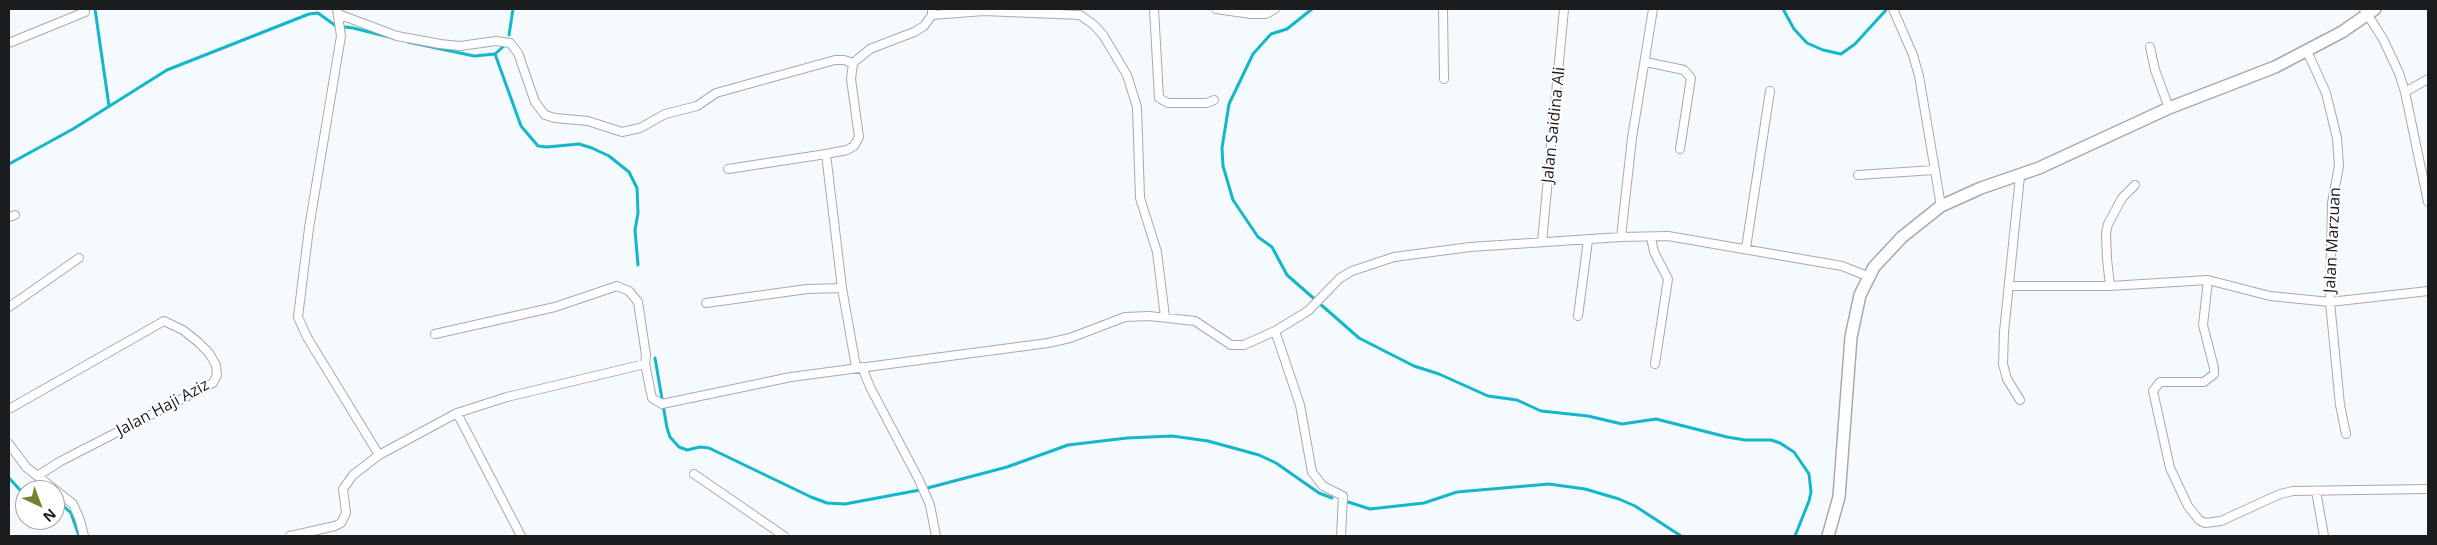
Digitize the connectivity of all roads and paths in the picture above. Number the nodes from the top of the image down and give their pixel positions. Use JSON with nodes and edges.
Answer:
{"nodes":[{"id":1,"x":1154,"y":9,"type":"edge"},
{"id":2,"x":1216,"y":9,"type":"edge"},
{"id":3,"x":1275,"y":9,"type":"edge"},
{"id":4,"x":1443,"y":9,"type":"edge"},
{"id":5,"x":1564,"y":9,"type":"edge"},
{"id":6,"x":1653,"y":9,"type":"edge"},
{"id":7,"x":1893,"y":9,"type":"edge"},
{"id":8,"x":2369,"y":11,"type":"edge"},
{"id":9,"x":85,"y":12,"type":"dead end"},
{"id":10,"x":932,"y":12,"type":"edge"},
{"id":11,"x":338,"y":15,"type":"edge"},
{"id":12,"x":9,"y":43,"type":"edge"},
{"id":13,"x":2150,"y":47,"type":"dead end"},
{"id":14,"x":2307,"y":52,"type":"junction"},
{"id":15,"x":1646,"y":62,"type":"junction"},
{"id":16,"x":853,"y":63,"type":"junction"},
{"id":17,"x":1444,"y":79,"type":"dead end"},
{"id":18,"x":2428,"y":79,"type":"edge"},
{"id":19,"x":1770,"y":91,"type":"dead end"},
{"id":20,"x":2405,"y":92,"type":"junction"},
{"id":21,"x":1214,"y":100,"type":"dead end"},
{"id":22,"x":2170,"y":108,"type":"junction"},
{"id":23,"x":1680,"y":149,"type":"dead end"},
{"id":24,"x":826,"y":154,"type":"junction"},
{"id":25,"x":728,"y":169,"type":"dead end"},
{"id":26,"x":1934,"y":170,"type":"junction"},
{"id":27,"x":1858,"y":175,"type":"dead end"},
{"id":28,"x":2020,"y":176,"type":"junction"},
{"id":29,"x":2135,"y":185,"type":"dead end"},
{"id":30,"x":2428,"y":202,"type":"edge"},
{"id":31,"x":1941,"y":206,"type":"junction"},
{"id":32,"x":1621,"y":237,"type":"junction"},
{"id":33,"x":1651,"y":237,"type":"junction"},
{"id":34,"x":1588,"y":240,"type":"junction"},
{"id":35,"x":1542,"y":242,"type":"junction"},
{"id":36,"x":1746,"y":248,"type":"junction"},
{"id":37,"x":80,"y":258,"type":"dead end"},
{"id":38,"x":1867,"y":276,"type":"junction"},
{"id":39,"x":2208,"y":280,"type":"junction"},
{"id":40,"x":2010,"y":286,"type":"junction"},
{"id":41,"x":2110,"y":286,"type":"junction"},
{"id":42,"x":842,"y":288,"type":"junction"},
{"id":43,"x":2428,"y":291,"type":"edge"},
{"id":44,"x":2330,"y":302,"type":"junction"},
{"id":45,"x":706,"y":303,"type":"dead end"},
{"id":46,"x":9,"y":307,"type":"edge"},
{"id":47,"x":1578,"y":316,"type":"dead end"},
{"id":48,"x":1165,"y":317,"type":"junction"},
{"id":49,"x":1275,"y":331,"type":"junction"},
{"id":50,"x":435,"y":334,"type":"dead end"},
{"id":51,"x":646,"y":364,"type":"junction"},
{"id":52,"x":1655,"y":364,"type":"dead end"},
{"id":53,"x":859,"y":367,"type":"junction"},
{"id":54,"x":2020,"y":400,"type":"dead end"},
{"id":55,"x":9,"y":408,"type":"edge"},
{"id":56,"x":457,"y":413,"type":"junction"},
{"id":57,"x":2346,"y":434,"type":"dead end"},
{"id":58,"x":9,"y":444,"type":"edge"},
{"id":59,"x":379,"y":455,"type":"junction"},
{"id":60,"x":694,"y":474,"type":"dead end"},
{"id":61,"x":38,"y":476,"type":"junction"},
{"id":62,"x":2428,"y":489,"type":"edge"},
{"id":63,"x":2316,"y":491,"type":"junction"},
{"id":64,"x":84,"y":536,"type":"edge"},
{"id":65,"x":290,"y":536,"type":"edge"},
{"id":66,"x":521,"y":536,"type":"edge"},
{"id":67,"x":784,"y":536,"type":"edge"},
{"id":68,"x":936,"y":536,"type":"edge"},
{"id":69,"x":1340,"y":536,"type":"edge"},
{"id":70,"x":1828,"y":536,"type":"edge"},
{"id":71,"x":2324,"y":536,"type":"edge"}],
"edges":[{"from":1,"to":21,"type":"street"},
{"from":2,"to":3,"type":"street"},
{"from":4,"to":17,"type":"street"},
{"from":5,"to":35,"type":"street","name":"Jalan Saidina Ali"},
{"from":6,"to":15,"type":"street"},
{"from":7,"to":26,"type":"street"},
{"from":8,"to":14,"type":"street"},
{"from":8,"to":20,"type":"street"},
{"from":9,"to":12,"type":"street"},
{"from":10,"to":16,"type":"street"},
{"from":10,"to":48,"type":"street"},
{"from":11,"to":16,"type":"street"},
{"from":11,"to":59,"type":"street"},
{"from":13,"to":22,"type":"street"},
{"from":14,"to":22,"type":"street"},
{"from":14,"to":44,"type":"street","name":"Jalan Marzuan"},
{"from":15,"to":23,"type":"street"},
{"from":15,"to":32,"type":"street"},
{"from":16,"to":24,"type":"street"},
{"from":18,"to":20,"type":"street"},
{"from":19,"to":36,"type":"street"},
{"from":20,"to":30,"type":"street"},
{"from":22,"to":28,"type":"street"},
{"from":24,"to":25,"type":"street"},
{"from":24,"to":42,"type":"street"},
{"from":26,"to":27,"type":"street"},
{"from":26,"to":31,"type":"street"},
{"from":28,"to":31,"type":"street"},
{"from":28,"to":40,"type":"street"},
{"from":29,"to":41,"type":"street"},
{"from":31,"to":38,"type":"street"},
{"from":32,"to":33,"type":"street"},
{"from":32,"to":34,"type":"street"},
{"from":33,"to":36,"type":"street"},
{"from":33,"to":52,"type":"street"},
{"from":34,"to":35,"type":"street"},
{"from":34,"to":47,"type":"street"},
{"from":35,"to":49,"type":"street"},
{"from":36,"to":38,"type":"street"},
{"from":37,"to":46,"type":"street"},
{"from":38,"to":70,"type":"street"},
{"from":39,"to":41,"type":"street"},
{"from":39,"to":44,"type":"street"},
{"from":39,"to":63,"type":"street"},
{"from":40,"to":41,"type":"street"},
{"from":40,"to":54,"type":"street"},
{"from":42,"to":45,"type":"street"},
{"from":42,"to":53,"type":"street"},
{"from":43,"to":44,"type":"street"},
{"from":44,"to":57,"type":"street","name":"Jalan Marzuan"},
{"from":48,"to":49,"type":"street"},
{"from":48,"to":53,"type":"street"},
{"from":49,"to":69,"type":"street"},
{"from":50,"to":51,"type":"street"},
{"from":51,"to":53,"type":"street"},
{"from":51,"to":56,"type":"street"},
{"from":53,"to":68,"type":"street"},
{"from":55,"to":61,"type":"street","name":"Jalan Haji Aziz"},
{"from":56,"to":59,"type":"street"},
{"from":56,"to":66,"type":"street"},
{"from":58,"to":61,"type":"street"},
{"from":59,"to":65,"type":"street"},
{"from":60,"to":67,"type":"street"},
{"from":61,"to":64,"type":"street"},
{"from":62,"to":63,"type":"street"},
{"from":63,"to":71,"type":"street"}]}
